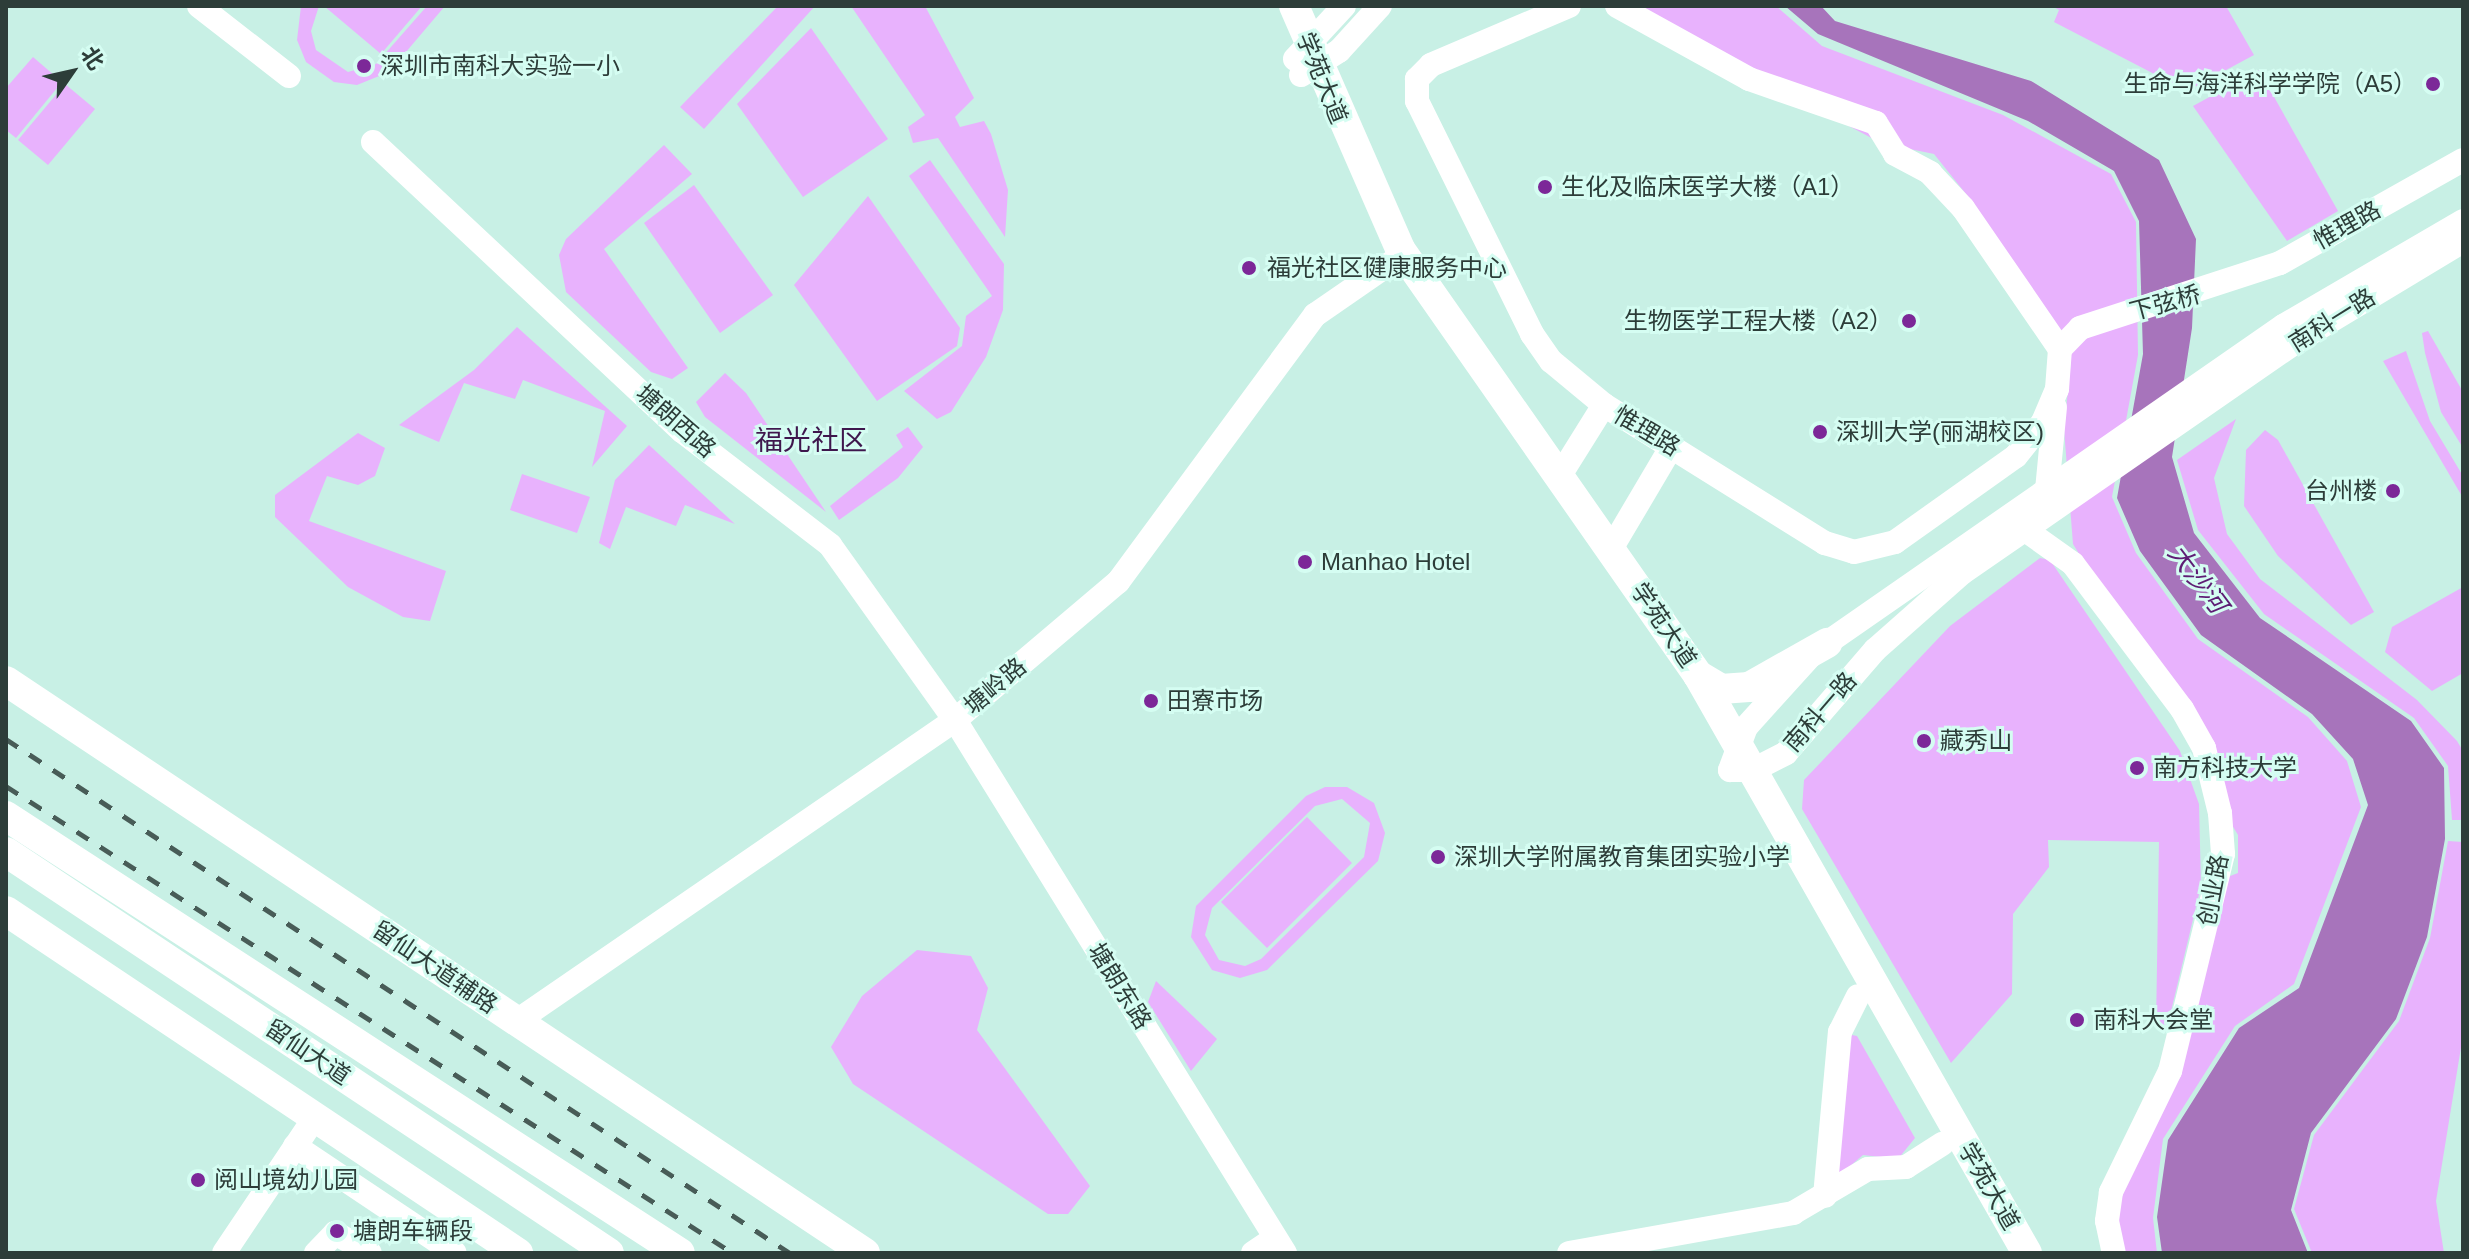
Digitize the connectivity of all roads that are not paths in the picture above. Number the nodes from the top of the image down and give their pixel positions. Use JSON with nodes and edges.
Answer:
{"nodes":[{"id":1,"x":199,"y":6,"type":"edge"},
{"id":2,"x":1275,"y":6,"type":"edge"},
{"id":3,"x":1294,"y":6,"type":"edge"},
{"id":4,"x":1344,"y":6,"type":"edge"},
{"id":5,"x":1380,"y":6,"type":"edge"},
{"id":6,"x":1569,"y":6,"type":"edge"},
{"id":7,"x":1617,"y":6,"type":"edge"},
{"id":8,"x":1305,"y":62,"type":"junction"},
{"id":9,"x":289,"y":76,"type":"dead end"},
{"id":10,"x":373,"y":142,"type":"dead end"},
{"id":11,"x":2463,"y":160,"type":"edge"},
{"id":12,"x":2463,"y":221,"type":"edge"},
{"id":13,"x":2463,"y":241,"type":"edge"},
{"id":14,"x":1389,"y":264,"type":"junction"},
{"id":15,"x":2229,"y":285,"type":"joint"},
{"id":16,"x":2060,"y":349,"type":"junction"},
{"id":17,"x":2057,"y":389,"type":"junction"},
{"id":18,"x":1604,"y":405,"type":"junction"},
{"id":19,"x":1672,"y":446,"type":"junction"},
{"id":20,"x":1559,"y":477,"type":"junction"},
{"id":21,"x":2052,"y":494,"type":"junction"},
{"id":22,"x":2024,"y":529,"type":"junction"},
{"id":23,"x":1611,"y":549,"type":"junction"},
{"id":24,"x":1827,"y":643,"type":"junction"},
{"id":25,"x":1698,"y":675,"type":"junction"},
{"id":26,"x":6,"y":681,"type":"edge"},
{"id":27,"x":6,"y":699,"type":"edge"},
{"id":28,"x":955,"y":720,"type":"junction"},
{"id":29,"x":1741,"y":762,"type":"junction"},
{"id":30,"x":6,"y":816,"type":"edge"},
{"id":31,"x":6,"y":852,"type":"edge"},
{"id":32,"x":6,"y":911,"type":"edge"},
{"id":33,"x":1858,"y":996,"type":"junction"},
{"id":34,"x":517,"y":1021,"type":"junction"},
{"id":35,"x":315,"y":1117,"type":"junction"},
{"id":36,"x":1942,"y":1144,"type":"junction"},
{"id":37,"x":295,"y":1146,"type":"junction"},
{"id":38,"x":1825,"y":1196,"type":"junction"},
{"id":39,"x":1280,"y":1246,"type":"edge"},
{"id":40,"x":224,"y":1253,"type":"edge"},
{"id":41,"x":316,"y":1253,"type":"edge"},
{"id":42,"x":370,"y":1253,"type":"edge"},
{"id":43,"x":455,"y":1253,"type":"edge"},
{"id":44,"x":518,"y":1253,"type":"edge"},
{"id":45,"x":609,"y":1253,"type":"edge"},
{"id":46,"x":680,"y":1253,"type":"edge"},
{"id":47,"x":839,"y":1253,"type":"edge"},
{"id":48,"x":865,"y":1253,"type":"edge"},
{"id":49,"x":1253,"y":1253,"type":"edge"},
{"id":50,"x":1569,"y":1253,"type":"edge"},
{"id":51,"x":2003,"y":1253,"type":"edge"},
{"id":52,"x":2027,"y":1253,"type":"edge"},
{"id":53,"x":2114,"y":1253,"type":"edge"}],
"edges":[{"from":1,"to":9,"type":"street"},
{"from":2,"to":8,"type":"main road","name":"学苑大道"},
{"from":3,"to":8,"type":"main road","name":"学苑大道"},
{"from":4,"to":8,"type":"street"},
{"from":5,"to":8,"type":"street"},
{"from":6,"to":18,"type":"street","name":"惟理路"},
{"from":7,"to":16,"type":"street"},
{"from":8,"to":14,"type":"main road","name":"学苑大道"},
{"from":8,"to":20,"type":"main road","name":"学苑大道"},
{"from":10,"to":28,"type":"street","name":"塘朗西路"},
{"from":11,"to":15,"type":"street","name":"惟理路"},
{"from":12,"to":21,"type":"street","name":"南科一路"},
{"from":13,"to":21,"type":"street","name":"南科一路"},
{"from":14,"to":28,"type":"street","name":"塘岭路"},
{"from":14,"to":29,"type":"main road","name":"学苑大道"},
{"from":15,"to":16,"type":"street","name":"下弦桥"},
{"from":16,"to":17,"type":"street","name":"惟理路"},
{"from":17,"to":19,"type":"street","name":"惟理路"},
{"from":17,"to":21,"type":"street"},
{"from":18,"to":19,"type":"street","name":"惟理路"},
{"from":18,"to":20,"type":"street"},
{"from":19,"to":23,"type":"street"},
{"from":20,"to":23,"type":"main road","name":"学苑大道"},
{"from":21,"to":22,"type":"street","name":"南科一路"},
{"from":21,"to":24,"type":"street","name":"南科一路"},
{"from":22,"to":29,"type":"street","name":"南科一路"},
{"from":22,"to":53,"type":"street","name":"创业路"},
{"from":23,"to":25,"type":"main road","name":"学苑大道"},
{"from":24,"to":25,"type":"main road"},
{"from":24,"to":29,"type":"street","name":"南科一路"},
{"from":25,"to":29,"type":"main road","name":"学苑大道"},
{"from":26,"to":34,"type":"main road","name":"留仙大道辅路"},
{"from":27,"to":47,"type":"main road","name":"留仙大道辅路"},
{"from":28,"to":34,"type":"street","name":"塘岭路"},
{"from":28,"to":39,"type":"street","name":"塘朗东路"},
{"from":29,"to":33,"type":"main road","name":"学苑大道"},
{"from":29,"to":52,"type":"main road","name":"学苑大道"},
{"from":30,"to":46,"type":"main road"},
{"from":31,"to":45,"type":"main road","name":"留仙大道"},
{"from":32,"to":35,"type":"main road"},
{"from":33,"to":36,"type":"main road","name":"学苑大道"},
{"from":33,"to":38,"type":"street"},
{"from":34,"to":48,"type":"main road","name":"留仙大道辅路"},
{"from":35,"to":37,"type":"street"},
{"from":35,"to":44,"type":"main road"},
{"from":36,"to":38,"type":"street"},
{"from":36,"to":51,"type":"main road","name":"学苑大道"},
{"from":37,"to":40,"type":"street"},
{"from":37,"to":43,"type":"street"},
{"from":38,"to":50,"type":"street"},
{"from":39,"to":49,"type":"street"},
{"from":41,"to":42,"type":"street"}]}
